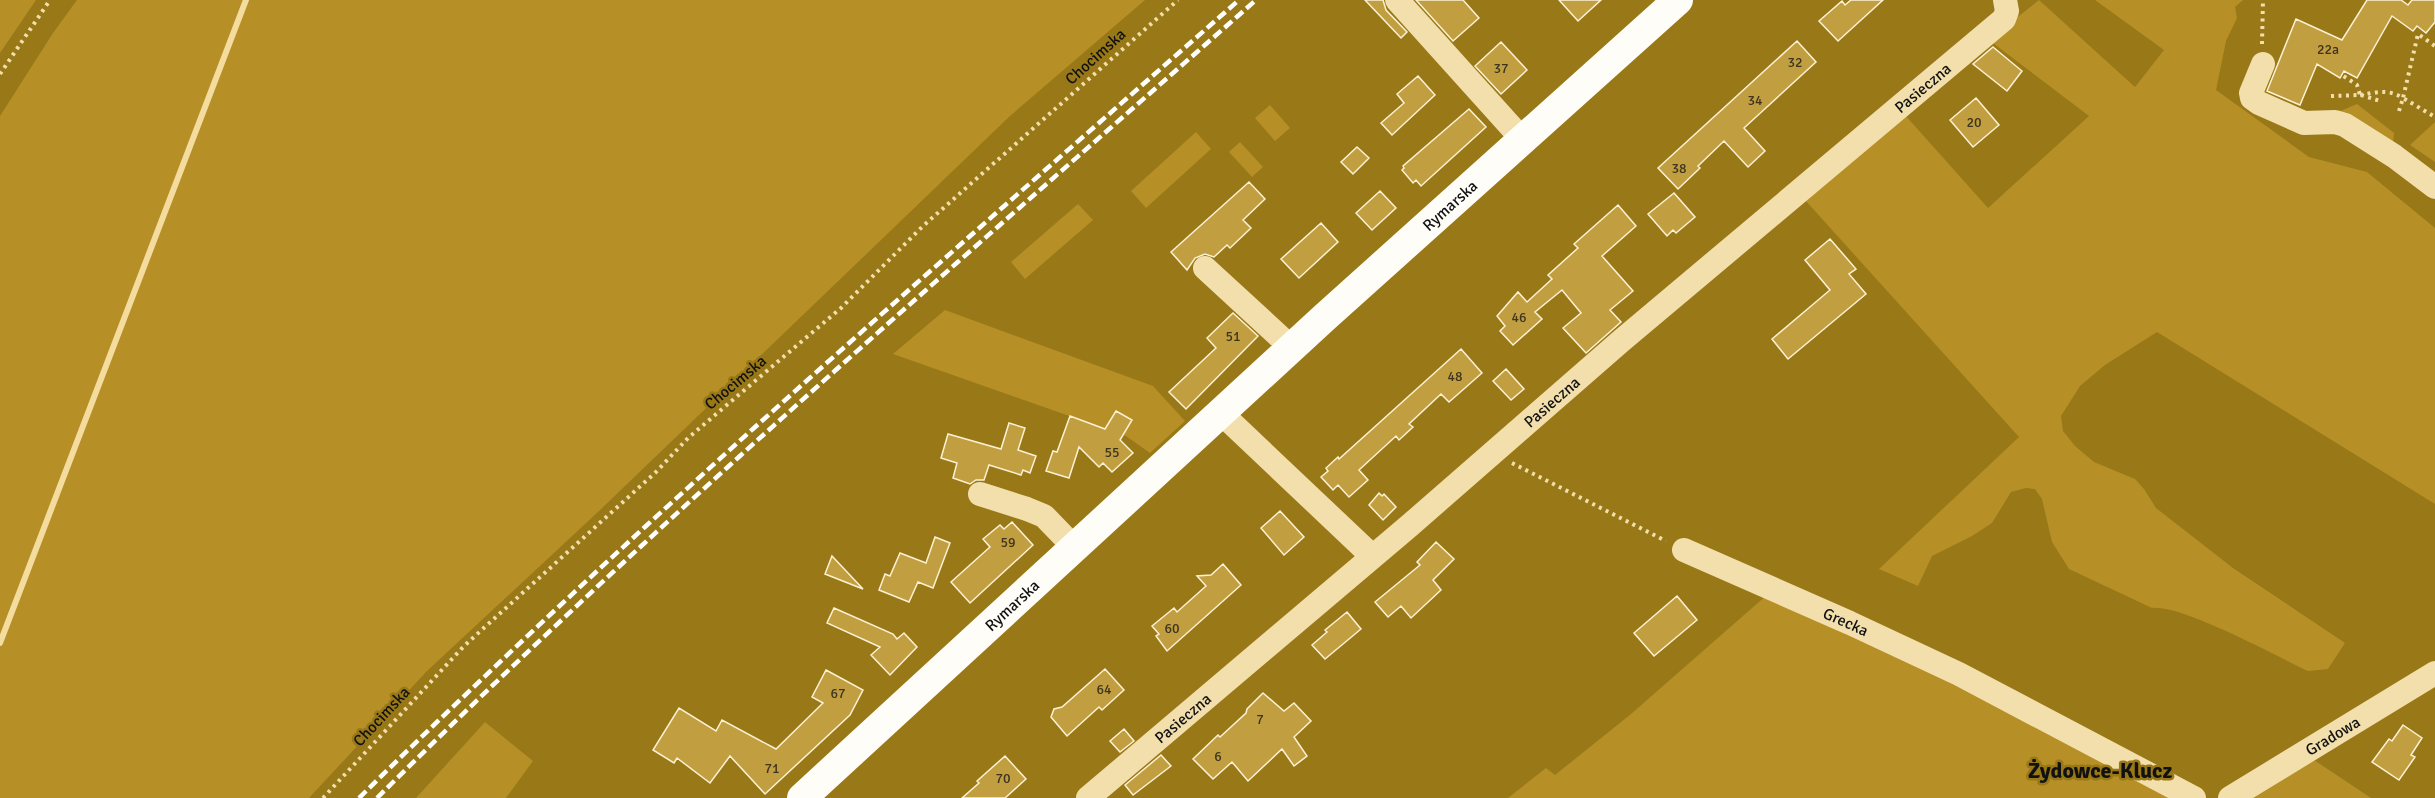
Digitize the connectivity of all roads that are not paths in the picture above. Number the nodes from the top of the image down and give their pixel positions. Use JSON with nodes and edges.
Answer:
{"nodes":[{"id":1,"x":1397,"y":0,"type":"edge"},
{"id":2,"x":1678,"y":0,"type":"edge"},
{"id":3,"x":2005,"y":0,"type":"edge"},
{"id":4,"x":2264,"y":64,"type":"road end"},
{"id":5,"x":1523,"y":140,"type":"junction"},
{"id":6,"x":2435,"y":187,"type":"edge"},
{"id":7,"x":1205,"y":268,"type":"dead end"},
{"id":8,"x":1292,"y":348,"type":"junction"},
{"id":9,"x":1221,"y":413,"type":"junction"},
{"id":10,"x":980,"y":494,"type":"dead end"},
{"id":11,"x":1075,"y":548,"type":"junction"},
{"id":12,"x":1684,"y":550,"type":"road end"},
{"id":13,"x":1372,"y":556,"type":"junction"},
{"id":14,"x":2429,"y":685,"type":"edge"},
{"id":15,"x":802,"y":798,"type":"edge"},
{"id":16,"x":1088,"y":798,"type":"edge"},
{"id":17,"x":2194,"y":798,"type":"edge"},
{"id":18,"x":2230,"y":798,"type":"edge"}],
"edges":[{"from":1,"to":5,"type":"street"},
{"from":2,"to":5,"type":"main road","name":"Rymarska"},
{"from":3,"to":13,"type":"street","name":"Pasieczna"},
{"from":4,"to":6,"type":"street"},
{"from":5,"to":8,"type":"main road","name":"Rymarska"},
{"from":7,"to":8,"type":"street"},
{"from":8,"to":9,"type":"main road","name":"Rymarska"},
{"from":9,"to":11,"type":"main road","name":"Rymarska"},
{"from":9,"to":13,"type":"street"},
{"from":10,"to":11,"type":"street"},
{"from":11,"to":15,"type":"main road","name":"Rymarska"},
{"from":12,"to":17,"type":"street","name":"Grecka"},
{"from":13,"to":16,"type":"street","name":"Pasieczna"},
{"from":14,"to":18,"type":"street","name":"Gradowa"}]}
